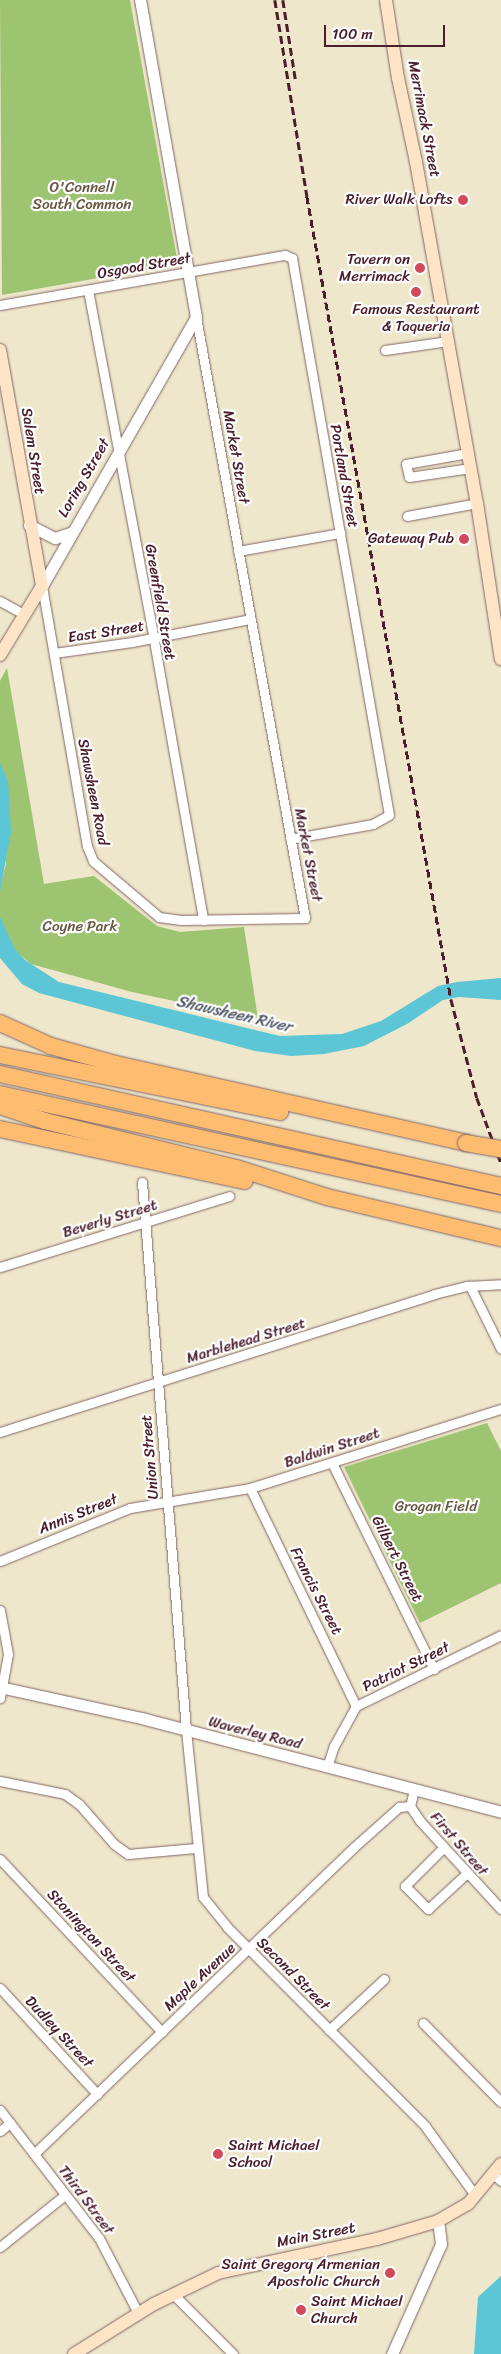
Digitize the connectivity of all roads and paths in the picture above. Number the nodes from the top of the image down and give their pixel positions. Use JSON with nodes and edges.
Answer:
{"nodes":[{"id":1,"x":140,"y":0,"type":"edge"},
{"id":2,"x":386,"y":0,"type":"edge"},
{"id":3,"x":292,"y":258,"type":"joint"},
{"id":4,"x":188,"y":273,"type":"junction"},
{"id":5,"x":88,"y":290,"type":"junction"},
{"id":6,"x":0,"y":305,"type":"edge"},
{"id":7,"x":196,"y":318,"type":"junction"},
{"id":8,"x":448,"y":341,"type":"junction"},
{"id":9,"x":0,"y":350,"type":"edge"},
{"id":10,"x":385,"y":350,"type":"dead end"},
{"id":11,"x":118,"y":452,"type":"junction"},
{"id":12,"x":468,"y":453,"type":"junction"},
{"id":13,"x":470,"y":468,"type":"junction"},
{"id":14,"x":477,"y":503,"type":"junction"},
{"id":15,"x":407,"y":516,"type":"dead end"},
{"id":16,"x":29,"y":525,"type":"junction"},
{"id":17,"x":72,"y":532,"type":"junction"},
{"id":18,"x":340,"y":533,"type":"junction"},
{"id":19,"x":238,"y":551,"type":"junction"},
{"id":20,"x":42,"y":586,"type":"junction"},
{"id":21,"x":0,"y":600,"type":"edge"},
{"id":22,"x":23,"y":614,"type":"junction"},
{"id":23,"x":250,"y":619,"type":"junction"},
{"id":24,"x":154,"y":638,"type":"junction"},
{"id":25,"x":54,"y":653,"type":"junction"},
{"id":26,"x":0,"y":655,"type":"edge"},
{"id":27,"x":501,"y":659,"type":"edge"},
{"id":28,"x":290,"y":839,"type":"junction"},
{"id":29,"x":305,"y":918,"type":"joint"},
{"id":30,"x":203,"y":920,"type":"junction"},
{"id":31,"x":0,"y":1023,"type":"edge"},
{"id":32,"x":0,"y":1055,"type":"edge"},
{"id":33,"x":0,"y":1074,"type":"edge"},
{"id":34,"x":0,"y":1094,"type":"edge"},
{"id":35,"x":0,"y":1106,"type":"edge"},
{"id":36,"x":376,"y":1125,"type":"junction"},
{"id":37,"x":0,"y":1130,"type":"edge"},
{"id":38,"x":501,"y":1149,"type":"edge"},
{"id":39,"x":142,"y":1182,"type":"dead end"},
{"id":40,"x":501,"y":1186,"type":"edge"},
{"id":41,"x":229,"y":1196,"type":"dead end"},
{"id":42,"x":327,"y":1197,"type":"junction"},
{"id":43,"x":498,"y":1204,"type":"edge"},
{"id":44,"x":146,"y":1222,"type":"junction"},
{"id":45,"x":501,"y":1238,"type":"edge"},
{"id":46,"x":0,"y":1267,"type":"edge"},
{"id":47,"x":501,"y":1284,"type":"edge"},
{"id":48,"x":470,"y":1286,"type":"junction"},
{"id":49,"x":501,"y":1349,"type":"edge"},
{"id":50,"x":158,"y":1382,"type":"junction"},
{"id":51,"x":501,"y":1409,"type":"edge"},
{"id":52,"x":0,"y":1432,"type":"edge"},
{"id":53,"x":332,"y":1462,"type":"junction"},
{"id":54,"x":250,"y":1488,"type":"junction"},
{"id":55,"x":168,"y":1504,"type":"junction"},
{"id":56,"x":0,"y":1561,"type":"edge"},
{"id":57,"x":0,"y":1610,"type":"edge"},
{"id":58,"x":501,"y":1635,"type":"edge"},
{"id":59,"x":434,"y":1670,"type":"junction"},
{"id":60,"x":1,"y":1691,"type":"edge"},
{"id":61,"x":356,"y":1706,"type":"junction"},
{"id":62,"x":186,"y":1730,"type":"junction"},
{"id":63,"x":327,"y":1767,"type":"junction"},
{"id":64,"x":0,"y":1781,"type":"edge"},
{"id":65,"x":414,"y":1790,"type":"junction"},
{"id":66,"x":410,"y":1806,"type":"junction"},
{"id":67,"x":501,"y":1812,"type":"edge"},
{"id":68,"x":196,"y":1848,"type":"junction"},
{"id":69,"x":443,"y":1848,"type":"junction"},
{"id":70,"x":0,"y":1859,"type":"edge"},
{"id":71,"x":466,"y":1874,"type":"junction"},
{"id":72,"x":501,"y":1909,"type":"edge"},
{"id":73,"x":250,"y":1950,"type":"junction"},
{"id":74,"x":384,"y":1979,"type":"dead end"},
{"id":75,"x":0,"y":1988,"type":"edge"},
{"id":76,"x":423,"y":2023,"type":"dead end"},
{"id":77,"x":329,"y":2030,"type":"junction"},
{"id":78,"x":162,"y":2032,"type":"junction"},
{"id":79,"x":97,"y":2094,"type":"junction"},
{"id":80,"x":501,"y":2102,"type":"edge"},
{"id":81,"x":0,"y":2110,"type":"edge"},
{"id":82,"x":10,"y":2122,"type":"junction"},
{"id":83,"x":0,"y":2131,"type":"edge"},
{"id":84,"x":34,"y":2154,"type":"junction"},
{"id":85,"x":501,"y":2164,"type":"edge"},
{"id":86,"x":497,"y":2178,"type":"edge"},
{"id":87,"x":476,"y":2195,"type":"junction"},
{"id":88,"x":65,"y":2196,"type":"junction"},
{"id":89,"x":438,"y":2221,"type":"junction"},
{"id":90,"x":0,"y":2247,"type":"edge"},
{"id":91,"x":173,"y":2294,"type":"junction"},
{"id":92,"x":138,"y":2314,"type":"junction"},
{"id":93,"x":79,"y":2353,"type":"edge"},
{"id":94,"x":233,"y":2354,"type":"edge"},
{"id":95,"x":392,"y":2354,"type":"edge"}],
"edges":[{"from":1,"to":4,"type":"street","name":"Market Street"},
{"from":2,"to":8,"type":"main road","name":"Merrimack Street"},
{"from":3,"to":4,"type":"street","name":"Osgood Street"},
{"from":3,"to":18,"type":"street","name":"Portland Street"},
{"from":4,"to":5,"type":"street","name":"Osgood Street"},
{"from":4,"to":7,"type":"street","name":"Market Street"},
{"from":5,"to":6,"type":"street","name":"Osgood Street"},
{"from":5,"to":11,"type":"street","name":"Greenfield Street"},
{"from":7,"to":11,"type":"street","name":"Loring Street"},
{"from":7,"to":19,"type":"street","name":"Market Street"},
{"from":8,"to":10,"type":"street"},
{"from":8,"to":12,"type":"main road","name":"Merrimack Street"},
{"from":9,"to":16,"type":"main road","name":"Salem Street"},
{"from":11,"to":17,"type":"street","name":"Loring Street"},
{"from":11,"to":24,"type":"street","name":"Greenfield Street"},
{"from":12,"to":13,"type":"main road","name":"Merrimack Street"},
{"from":12,"to":13,"type":"street"},
{"from":13,"to":14,"type":"main road","name":"Merrimack Street"},
{"from":14,"to":15,"type":"street"},
{"from":14,"to":27,"type":"main road","name":"Merrimack Street"},
{"from":16,"to":17,"type":"street"},
{"from":16,"to":20,"type":"main road","name":"Salem Street"},
{"from":17,"to":20,"type":"street","name":"Loring Street"},
{"from":18,"to":19,"type":"street"},
{"from":18,"to":28,"type":"street","name":"Portland Street"},
{"from":19,"to":23,"type":"street","name":"Market Street"},
{"from":20,"to":22,"type":"main road","name":"Loring Street"},
{"from":20,"to":25,"type":"street","name":"Shawsheen Road"},
{"from":21,"to":22,"type":"street"},
{"from":22,"to":26,"type":"main road","name":"Loring Street"},
{"from":23,"to":24,"type":"street","name":"East Street"},
{"from":23,"to":28,"type":"street","name":"Market Street"},
{"from":24,"to":25,"type":"street","name":"East Street"},
{"from":24,"to":30,"type":"street","name":"Greenfield Street"},
{"from":25,"to":30,"type":"street","name":"Shawsheen Road"},
{"from":28,"to":29,"type":"street","name":"Market Street"},
{"from":29,"to":30,"type":"street","name":"Shawsheen Road"},
{"from":31,"to":36,"type":"highway"},
{"from":32,"to":36,"type":"highway"},
{"from":33,"to":40,"type":"highway"},
{"from":34,"to":43,"type":"highway"},
{"from":35,"to":42,"type":"highway"},
{"from":36,"to":38,"type":"highway","bridge":true},
{"from":37,"to":42,"type":"highway"},
{"from":39,"to":44,"type":"street","name":"Union Street"},
{"from":41,"to":44,"type":"street","name":"Beverly Street"},
{"from":42,"to":45,"type":"highway"},
{"from":44,"to":46,"type":"street","name":"Beverly Street"},
{"from":44,"to":50,"type":"street","name":"Union Street"},
{"from":47,"to":48,"type":"street","name":"Marblehead Street"},
{"from":48,"to":49,"type":"street"},
{"from":48,"to":50,"type":"street","name":"Marblehead Street"},
{"from":50,"to":52,"type":"street","name":"Marblehead Street"},
{"from":50,"to":55,"type":"street","name":"Union Street"},
{"from":51,"to":53,"type":"street","name":"Baldwin Street"},
{"from":53,"to":54,"type":"street","name":"Baldwin Street"},
{"from":53,"to":59,"type":"street","name":"Gilbert Street"},
{"from":54,"to":55,"type":"street","name":"Baldwin Street"},
{"from":54,"to":61,"type":"street","name":"Francis Street"},
{"from":55,"to":56,"type":"street","name":"Annis Street"},
{"from":55,"to":62,"type":"street","name":"Union Street"},
{"from":57,"to":60,"type":"street"},
{"from":58,"to":59,"type":"street","name":"Patriot Street"},
{"from":59,"to":61,"type":"street","name":"Patriot Street"},
{"from":60,"to":62,"type":"street","name":"Waverley Road"},
{"from":61,"to":63,"type":"street","name":"Patriot Street"},
{"from":62,"to":63,"type":"street","name":"Waverley Road"},
{"from":62,"to":68,"type":"street","name":"Second Street"},
{"from":63,"to":65,"type":"street","name":"Waverley Road"},
{"from":64,"to":68,"type":"street"},
{"from":65,"to":66,"type":"street","name":"First Street"},
{"from":65,"to":67,"type":"street","name":"Waverley Road"},
{"from":66,"to":69,"type":"street","name":"First Street"},
{"from":66,"to":73,"type":"street","name":"Maple Avenue"},
{"from":68,"to":73,"type":"street","name":"Second Street"},
{"from":69,"to":71,"type":"street","name":"First Street"},
{"from":69,"to":71,"type":"street"},
{"from":70,"to":78,"type":"street","name":"Stonington Street"},
{"from":71,"to":72,"type":"street","name":"First Street"},
{"from":73,"to":77,"type":"street","name":"Second Street"},
{"from":73,"to":78,"type":"street","name":"Maple Avenue"},
{"from":74,"to":77,"type":"street"},
{"from":75,"to":79,"type":"street","name":"Dudley Street"},
{"from":76,"to":80,"type":"street"},
{"from":77,"to":87,"type":"street","name":"Second Street"},
{"from":78,"to":79,"type":"street","name":"Maple Avenue"},
{"from":79,"to":84,"type":"street","name":"Maple Avenue"},
{"from":81,"to":82,"type":"street","name":"Third Street"},
{"from":82,"to":83,"type":"street"},
{"from":82,"to":84,"type":"street","name":"Third Street"},
{"from":84,"to":88,"type":"street","name":"Third Street"},
{"from":85,"to":86,"type":"main road","name":"Main Street"},
{"from":86,"to":87,"type":"main road","name":"Main Street"},
{"from":87,"to":89,"type":"main road","name":"Main Street"},
{"from":88,"to":90,"type":"street"},
{"from":88,"to":92,"type":"street","name":"Third Street"},
{"from":89,"to":91,"type":"main road","name":"Main Street"},
{"from":89,"to":95,"type":"street"},
{"from":91,"to":92,"type":"main road","name":"Main Street"},
{"from":91,"to":94,"type":"street"},
{"from":92,"to":93,"type":"main road","name":"Main Street"}]}
